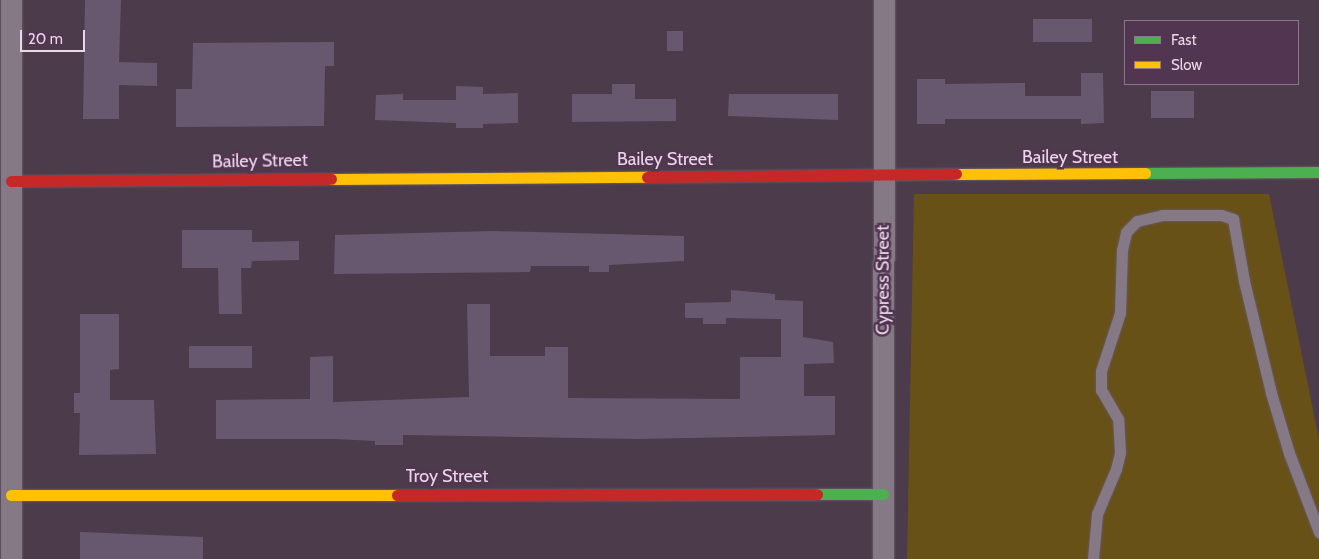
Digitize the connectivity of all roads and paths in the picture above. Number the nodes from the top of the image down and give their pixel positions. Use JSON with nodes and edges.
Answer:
{"nodes":[{"id":1,"x":11,"y":0,"type":"edge"},
{"id":2,"x":884,"y":0,"type":"edge"},
{"id":3,"x":1319,"y":172,"type":"edge"},
{"id":4,"x":884,"y":176,"type":"junction"},
{"id":5,"x":11,"y":181,"type":"junction"},
{"id":6,"x":883,"y":494,"type":"junction"},
{"id":7,"x":11,"y":495,"type":"junction"},
{"id":8,"x":1319,"y":532,"type":"edge"},
{"id":9,"x":11,"y":559,"type":"edge"},
{"id":10,"x":882,"y":559,"type":"edge"},
{"id":11,"x":1093,"y":559,"type":"edge"}],
"edges":[{"from":1,"to":5,"type":"street"},
{"from":2,"to":4,"type":"street","name":"Cypress Street"},
{"from":3,"to":4,"type":"street","name":"Bailey Street"},
{"from":4,"to":5,"type":"street","name":"Bailey Street"},
{"from":4,"to":6,"type":"street","name":"Cypress Street"},
{"from":5,"to":7,"type":"street"},
{"from":6,"to":7,"type":"street","name":"Troy Street"},
{"from":6,"to":10,"type":"street","name":"Cypress Street"},
{"from":7,"to":9,"type":"street"},
{"from":8,"to":11,"type":"lane"}]}
